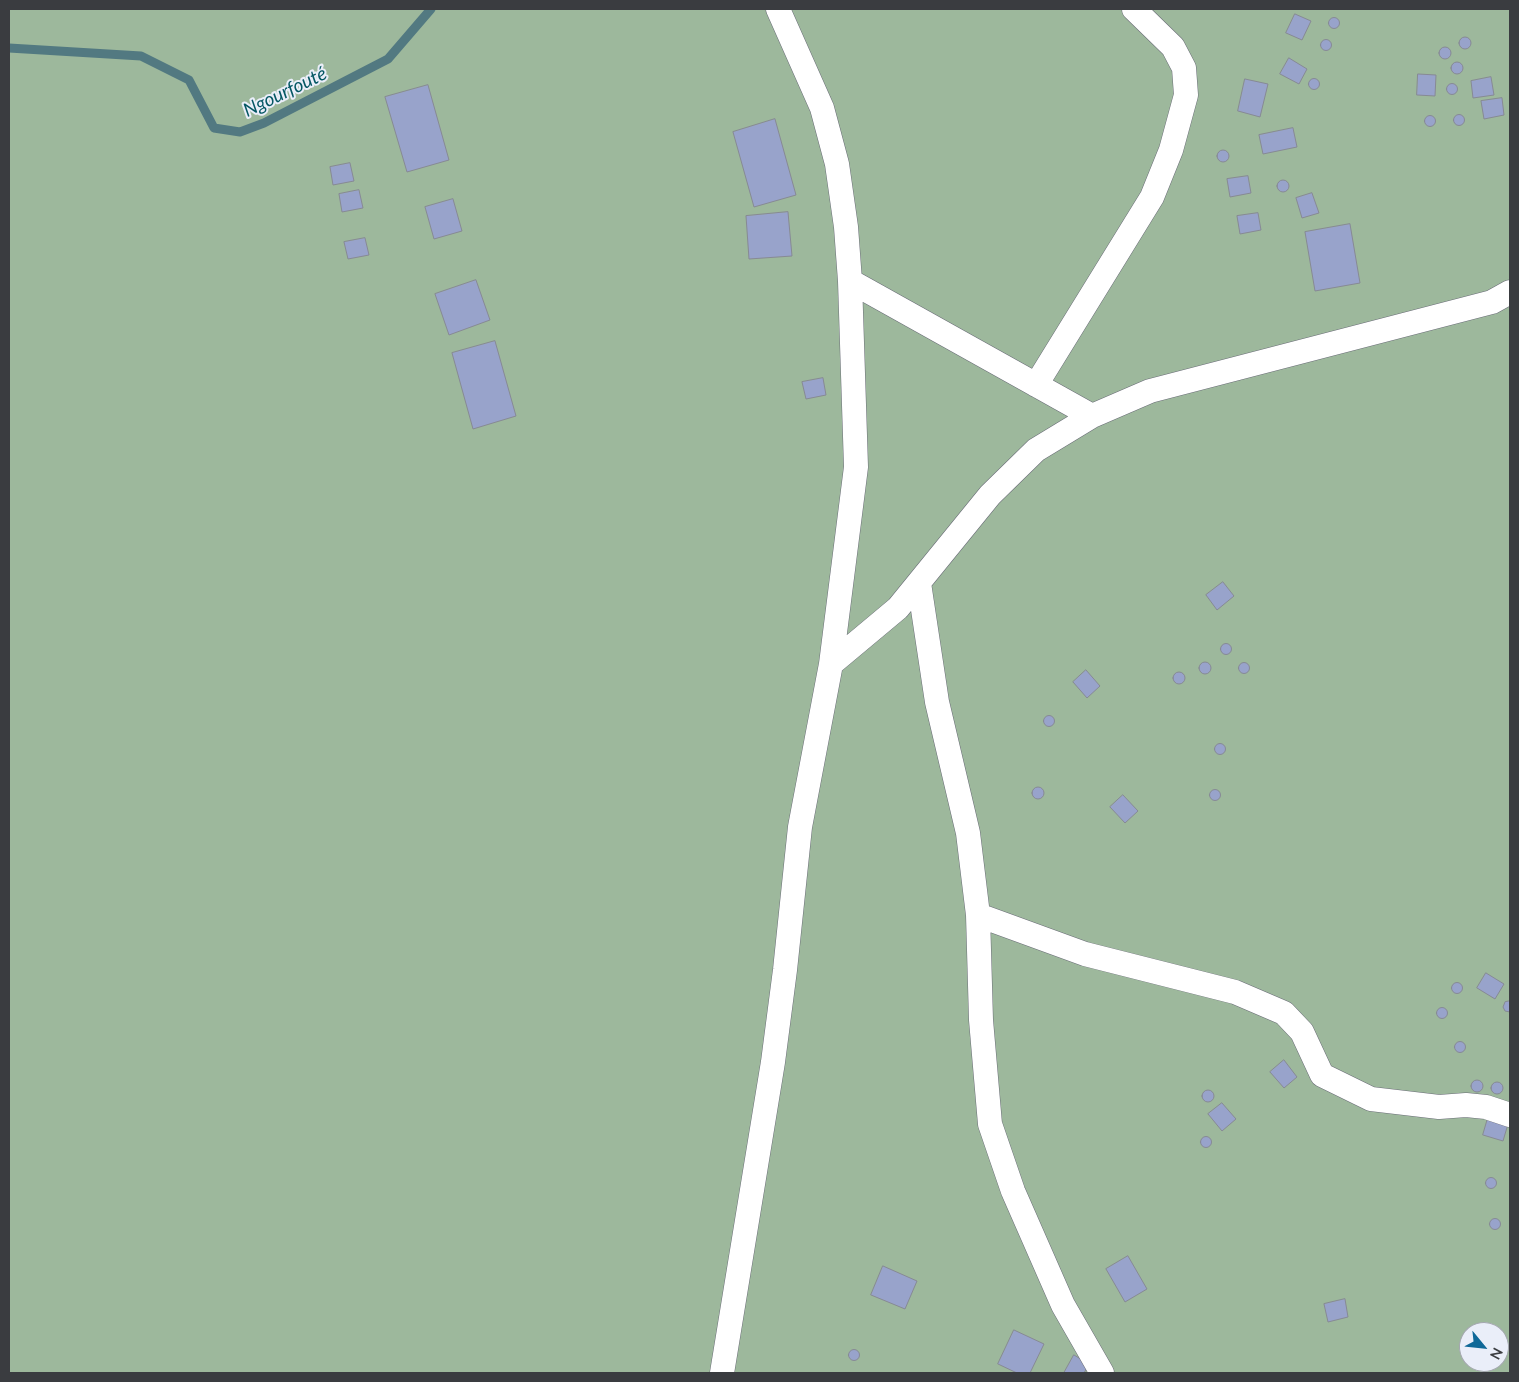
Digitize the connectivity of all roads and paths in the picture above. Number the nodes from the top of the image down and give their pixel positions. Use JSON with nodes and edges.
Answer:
{"nodes":[{"id":1,"x":778,"y":9,"type":"edge"},
{"id":2,"x":1134,"y":9,"type":"edge"},
{"id":3,"x":850,"y":281,"type":"junction"},
{"id":4,"x":1510,"y":292,"type":"edge"},
{"id":5,"x":1036,"y":385,"type":"junction"},
{"id":6,"x":1092,"y":416,"type":"junction"},
{"id":7,"x":920,"y":583,"type":"junction"},
{"id":8,"x":831,"y":664,"type":"junction"},
{"id":9,"x":978,"y":916,"type":"junction"},
{"id":10,"x":1510,"y":1115,"type":"edge"},
{"id":11,"x":722,"y":1373,"type":"edge"},
{"id":12,"x":1102,"y":1373,"type":"edge"}],
"edges":[{"from":1,"to":3,"type":"street"},
{"from":2,"to":5,"type":"street"},
{"from":3,"to":5,"type":"street"},
{"from":3,"to":8,"type":"street"},
{"from":4,"to":6,"type":"street"},
{"from":5,"to":6,"type":"street"},
{"from":6,"to":7,"type":"street"},
{"from":7,"to":8,"type":"street"},
{"from":7,"to":9,"type":"street"},
{"from":8,"to":11,"type":"street"},
{"from":9,"to":10,"type":"street"},
{"from":9,"to":12,"type":"street"}]}
